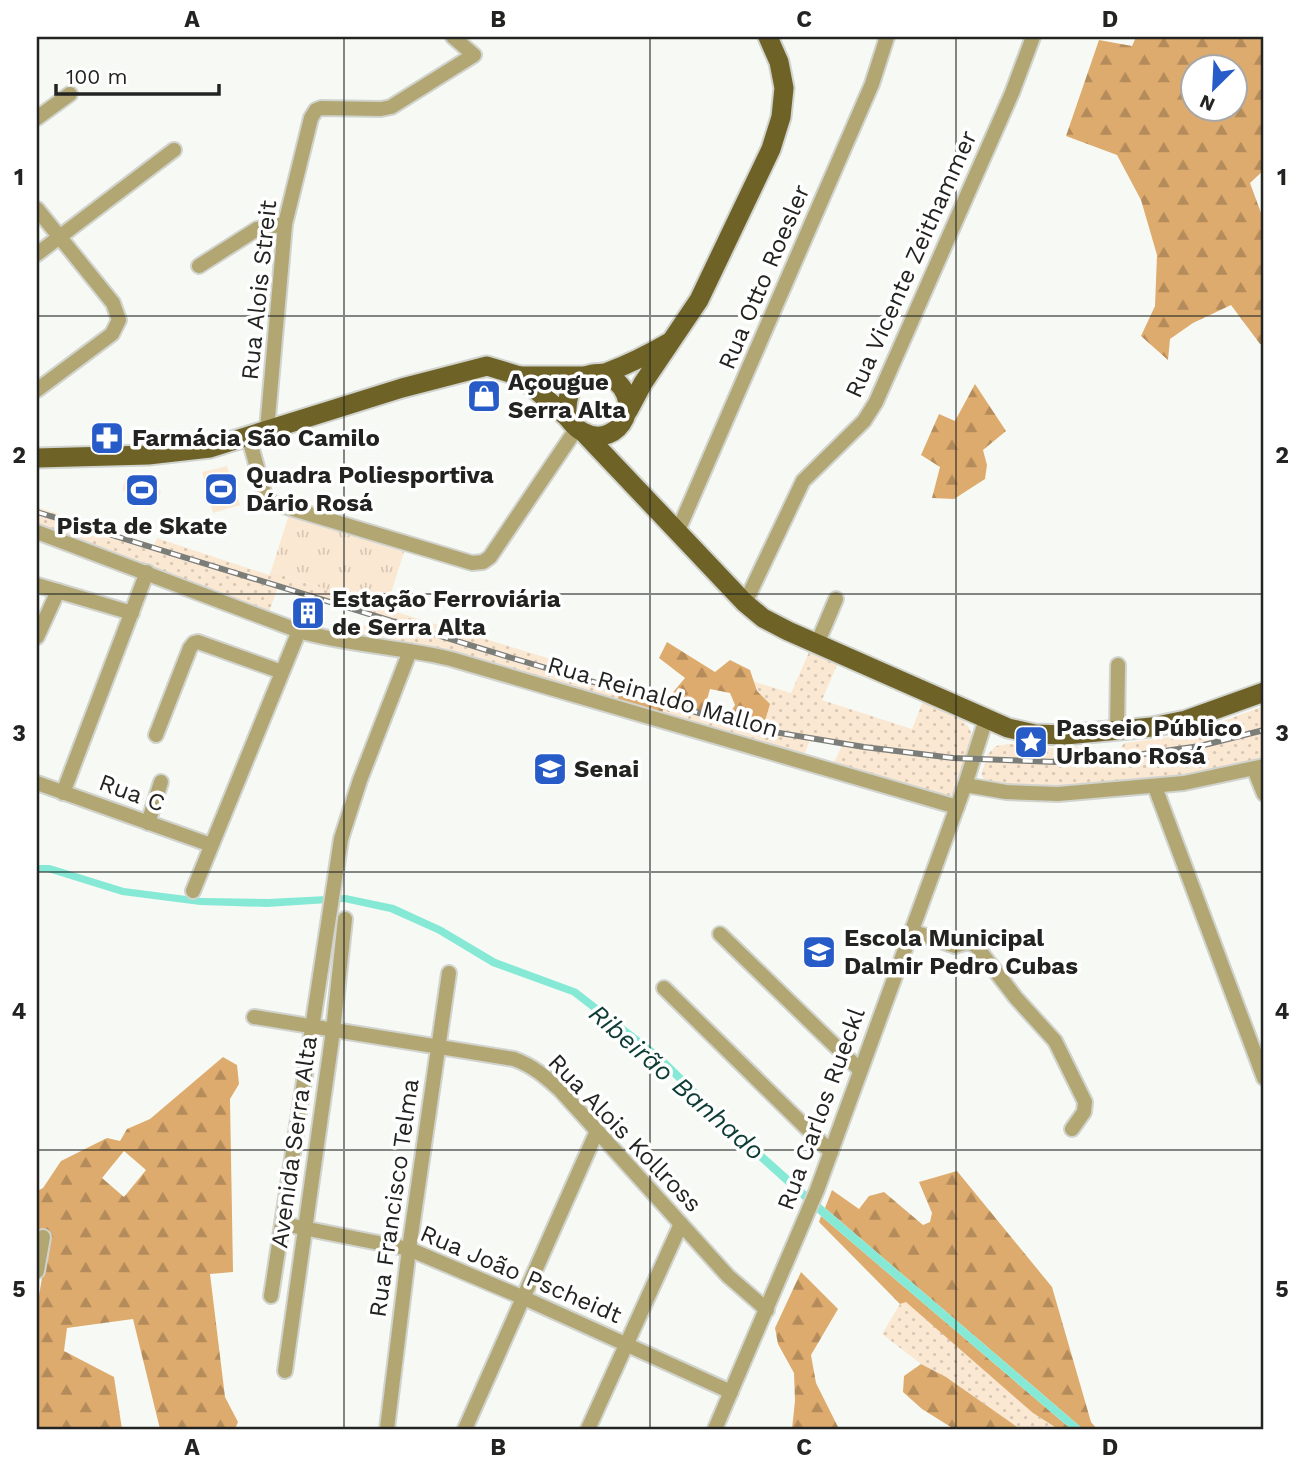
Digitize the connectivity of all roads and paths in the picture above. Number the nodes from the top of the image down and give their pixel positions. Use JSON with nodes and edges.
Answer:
{"nodes":[{"id":1,"x":453,"y":37,"type":"edge"},
{"id":2,"x":768,"y":37,"type":"edge"},
{"id":3,"x":887,"y":37,"type":"edge"},
{"id":4,"x":1033,"y":37,"type":"edge"},
{"id":5,"x":70,"y":94,"type":"dead end"},
{"id":6,"x":37,"y":118,"type":"edge"},
{"id":7,"x":174,"y":150,"type":"dead end"},
{"id":8,"x":37,"y":209,"type":"edge"},
{"id":9,"x":285,"y":224,"type":"junction"},
{"id":10,"x":59,"y":237,"type":"junction"},
{"id":11,"x":37,"y":254,"type":"edge"},
{"id":12,"x":199,"y":266,"type":"dead end"},
{"id":13,"x":672,"y":340,"type":"junction"},
{"id":14,"x":595,"y":375,"type":"junction"},
{"id":15,"x":520,"y":376,"type":"junction"},
{"id":16,"x":37,"y":390,"type":"edge"},
{"id":17,"x":628,"y":411,"type":"junction"},
{"id":18,"x":576,"y":426,"type":"junction"},
{"id":19,"x":618,"y":428,"type":"junction"},
{"id":20,"x":258,"y":432,"type":"junction"},
{"id":21,"x":37,"y":458,"type":"edge"},
{"id":22,"x":620,"y":472,"type":"junction"},
{"id":23,"x":37,"y":532,"type":"edge"},
{"id":24,"x":677,"y":533,"type":"junction"},
{"id":25,"x":147,"y":572,"type":"junction"},
{"id":26,"x":37,"y":585,"type":"edge"},
{"id":27,"x":58,"y":591,"type":"junction"},
{"id":28,"x":836,"y":599,"type":"dead end"},
{"id":29,"x":746,"y":604,"type":"junction"},
{"id":30,"x":132,"y":613,"type":"junction"},
{"id":31,"x":299,"y":631,"type":"junction"},
{"id":32,"x":37,"y":638,"type":"edge"},
{"id":33,"x":817,"y":644,"type":"junction"},
{"id":34,"x":410,"y":650,"type":"junction"},
{"id":35,"x":1118,"y":665,"type":"dead end"},
{"id":36,"x":282,"y":672,"type":"junction"},
{"id":37,"x":1264,"y":688,"type":"edge"},
{"id":38,"x":986,"y":719,"type":"junction"},
{"id":39,"x":1117,"y":731,"type":"junction"},
{"id":40,"x":156,"y":736,"type":"dead end"},
{"id":41,"x":1259,"y":767,"type":"edge"},
{"id":42,"x":161,"y":782,"type":"dead end"},
{"id":43,"x":37,"y":783,"type":"edge"},
{"id":44,"x":965,"y":785,"type":"junction"},
{"id":45,"x":1155,"y":787,"type":"junction"},
{"id":46,"x":63,"y":793,"type":"junction"},
{"id":47,"x":1264,"y":794,"type":"edge"},
{"id":48,"x":957,"y":807,"type":"junction"},
{"id":49,"x":148,"y":823,"type":"junction"},
{"id":50,"x":211,"y":845,"type":"junction"},
{"id":51,"x":193,"y":891,"type":"dead end"},
{"id":52,"x":345,"y":919,"type":"dead end"},
{"id":53,"x":911,"y":931,"type":"junction"},
{"id":54,"x":720,"y":934,"type":"dead end"},
{"id":55,"x":449,"y":973,"type":"dead end"},
{"id":56,"x":664,"y":988,"type":"dead end"},
{"id":57,"x":254,"y":1017,"type":"dead end"},
{"id":58,"x":311,"y":1028,"type":"junction"},
{"id":59,"x":333,"y":1031,"type":"junction"},
{"id":60,"x":439,"y":1047,"type":"junction"},
{"id":61,"x":860,"y":1070,"type":"junction"},
{"id":62,"x":1264,"y":1078,"type":"edge"},
{"id":63,"x":1072,"y":1129,"type":"dead end"},
{"id":64,"x":597,"y":1131,"type":"junction"},
{"id":65,"x":831,"y":1152,"type":"junction"},
{"id":66,"x":284,"y":1224,"type":"junction"},
{"id":67,"x":681,"y":1224,"type":"junction"},
{"id":68,"x":303,"y":1229,"type":"junction"},
{"id":69,"x":43,"y":1237,"type":"dead end"},
{"id":70,"x":409,"y":1249,"type":"junction"},
{"id":71,"x":37,"y":1271,"type":"edge"},
{"id":72,"x":271,"y":1296,"type":"dead end"},
{"id":73,"x":524,"y":1298,"type":"junction"},
{"id":74,"x":767,"y":1310,"type":"junction"},
{"id":75,"x":626,"y":1345,"type":"junction"},
{"id":76,"x":285,"y":1371,"type":"dead end"},
{"id":77,"x":732,"y":1392,"type":"junction"},
{"id":78,"x":387,"y":1429,"type":"edge"},
{"id":79,"x":465,"y":1429,"type":"edge"},
{"id":80,"x":588,"y":1429,"type":"edge"},
{"id":81,"x":715,"y":1429,"type":"edge"}],
"edges":[{"from":1,"to":9,"type":"street","name":"Rua Alois Streit"},
{"from":2,"to":13,"type":"main road"},
{"from":3,"to":24,"type":"street","name":"Rua Otto Roesler"},
{"from":4,"to":29,"type":"street","name":"Rua Vicente Zeithammer"},
{"from":5,"to":6,"type":"street"},
{"from":7,"to":10,"type":"street"},
{"from":8,"to":10,"type":"street"},
{"from":9,"to":12,"type":"street"},
{"from":9,"to":20,"type":"street","name":"Rua Alois Streit"},
{"from":10,"to":11,"type":"street"},
{"from":10,"to":16,"type":"street"},
{"from":13,"to":14,"type":"main road"},
{"from":13,"to":17,"type":"main road"},
{"from":14,"to":15,"type":"main road"},
{"from":14,"to":17,"type":"main road"},
{"from":14,"to":18,"type":"main road"},
{"from":15,"to":18,"type":"main road"},
{"from":15,"to":20,"type":"main road"},
{"from":17,"to":19,"type":"main road"},
{"from":18,"to":19,"type":"main road"},
{"from":18,"to":20,"type":"street"},
{"from":18,"to":22,"type":"main road"},
{"from":19,"to":22,"type":"main road"},
{"from":20,"to":21,"type":"main road"},
{"from":22,"to":24,"type":"main road"},
{"from":23,"to":25,"type":"street","name":"Rua Reinaldo Mallon"},
{"from":24,"to":29,"type":"main road"},
{"from":25,"to":30,"type":"street"},
{"from":25,"to":31,"type":"street","name":"Rua Reinaldo Mallon"},
{"from":26,"to":27,"type":"street"},
{"from":27,"to":30,"type":"street"},
{"from":27,"to":32,"type":"street"},
{"from":28,"to":33,"type":"street"},
{"from":29,"to":33,"type":"main road"},
{"from":30,"to":46,"type":"street"},
{"from":31,"to":34,"type":"street","name":"Rua Reinaldo Mallon"},
{"from":31,"to":36,"type":"street"},
{"from":33,"to":38,"type":"main road"},
{"from":34,"to":48,"type":"street","name":"Rua Reinaldo Mallon"},
{"from":34,"to":58,"type":"street","name":"Avenida Serra Alta"},
{"from":35,"to":39,"type":"street"},
{"from":36,"to":40,"type":"street"},
{"from":36,"to":50,"type":"street"},
{"from":37,"to":39,"type":"main road"},
{"from":38,"to":39,"type":"main road"},
{"from":38,"to":44,"type":"street","name":"Rua Carlos Rueckl"},
{"from":41,"to":45,"type":"street"},
{"from":41,"to":47,"type":"street"},
{"from":42,"to":49,"type":"street"},
{"from":43,"to":46,"type":"street","name":"Rua C"},
{"from":44,"to":45,"type":"street"},
{"from":44,"to":48,"type":"street","name":"Rua Carlos Rueckl"},
{"from":45,"to":62,"type":"street"},
{"from":46,"to":49,"type":"street","name":"Rua C"},
{"from":48,"to":53,"type":"street","name":"Rua Carlos Rueckl"},
{"from":49,"to":50,"type":"street","name":"Rua C"},
{"from":50,"to":51,"type":"street"},
{"from":52,"to":59,"type":"street","name":"Avenida Serra Alta"},
{"from":53,"to":61,"type":"street","name":"Rua Carlos Rueckl"},
{"from":53,"to":63,"type":"street"},
{"from":54,"to":61,"type":"street"},
{"from":55,"to":60,"type":"street","name":"Rua Francisco Telma"},
{"from":56,"to":65,"type":"street"},
{"from":57,"to":58,"type":"street","name":"Rua Alois Kollross"},
{"from":58,"to":59,"type":"street","name":"Rua Alois Kollross"},
{"from":58,"to":66,"type":"street","name":"Avenida Serra Alta"},
{"from":59,"to":60,"type":"street","name":"Rua Alois Kollross"},
{"from":59,"to":68,"type":"street","name":"Avenida Serra Alta"},
{"from":60,"to":64,"type":"street","name":"Rua Alois Kollross"},
{"from":60,"to":70,"type":"street","name":"Rua Francisco Telma"},
{"from":61,"to":65,"type":"street","name":"Rua Carlos Rueckl"},
{"from":64,"to":67,"type":"street","name":"Rua Alois Kollross"},
{"from":64,"to":73,"type":"street"},
{"from":65,"to":74,"type":"street","name":"Rua Carlos Rueckl"},
{"from":66,"to":68,"type":"street","name":"Rua João Pscheidt"},
{"from":66,"to":72,"type":"street","name":"Avenida Serra Alta"},
{"from":67,"to":74,"type":"street","name":"Rua Alois Kollross"},
{"from":67,"to":75,"type":"street"},
{"from":68,"to":70,"type":"street","name":"Rua João Pscheidt"},
{"from":68,"to":76,"type":"street","name":"Avenida Serra Alta"},
{"from":69,"to":71,"type":"street"},
{"from":70,"to":73,"type":"street","name":"Rua João Pscheidt"},
{"from":70,"to":78,"type":"street","name":"Rua Francisco Telma"},
{"from":73,"to":75,"type":"street","name":"Rua João Pscheidt"},
{"from":73,"to":79,"type":"street"},
{"from":74,"to":77,"type":"street","name":"Rua Carlos Rueckl"},
{"from":75,"to":77,"type":"street","name":"Rua João Pscheidt"},
{"from":75,"to":80,"type":"street"},
{"from":77,"to":81,"type":"street","name":"Rua Carlos Rueckl"}]}
